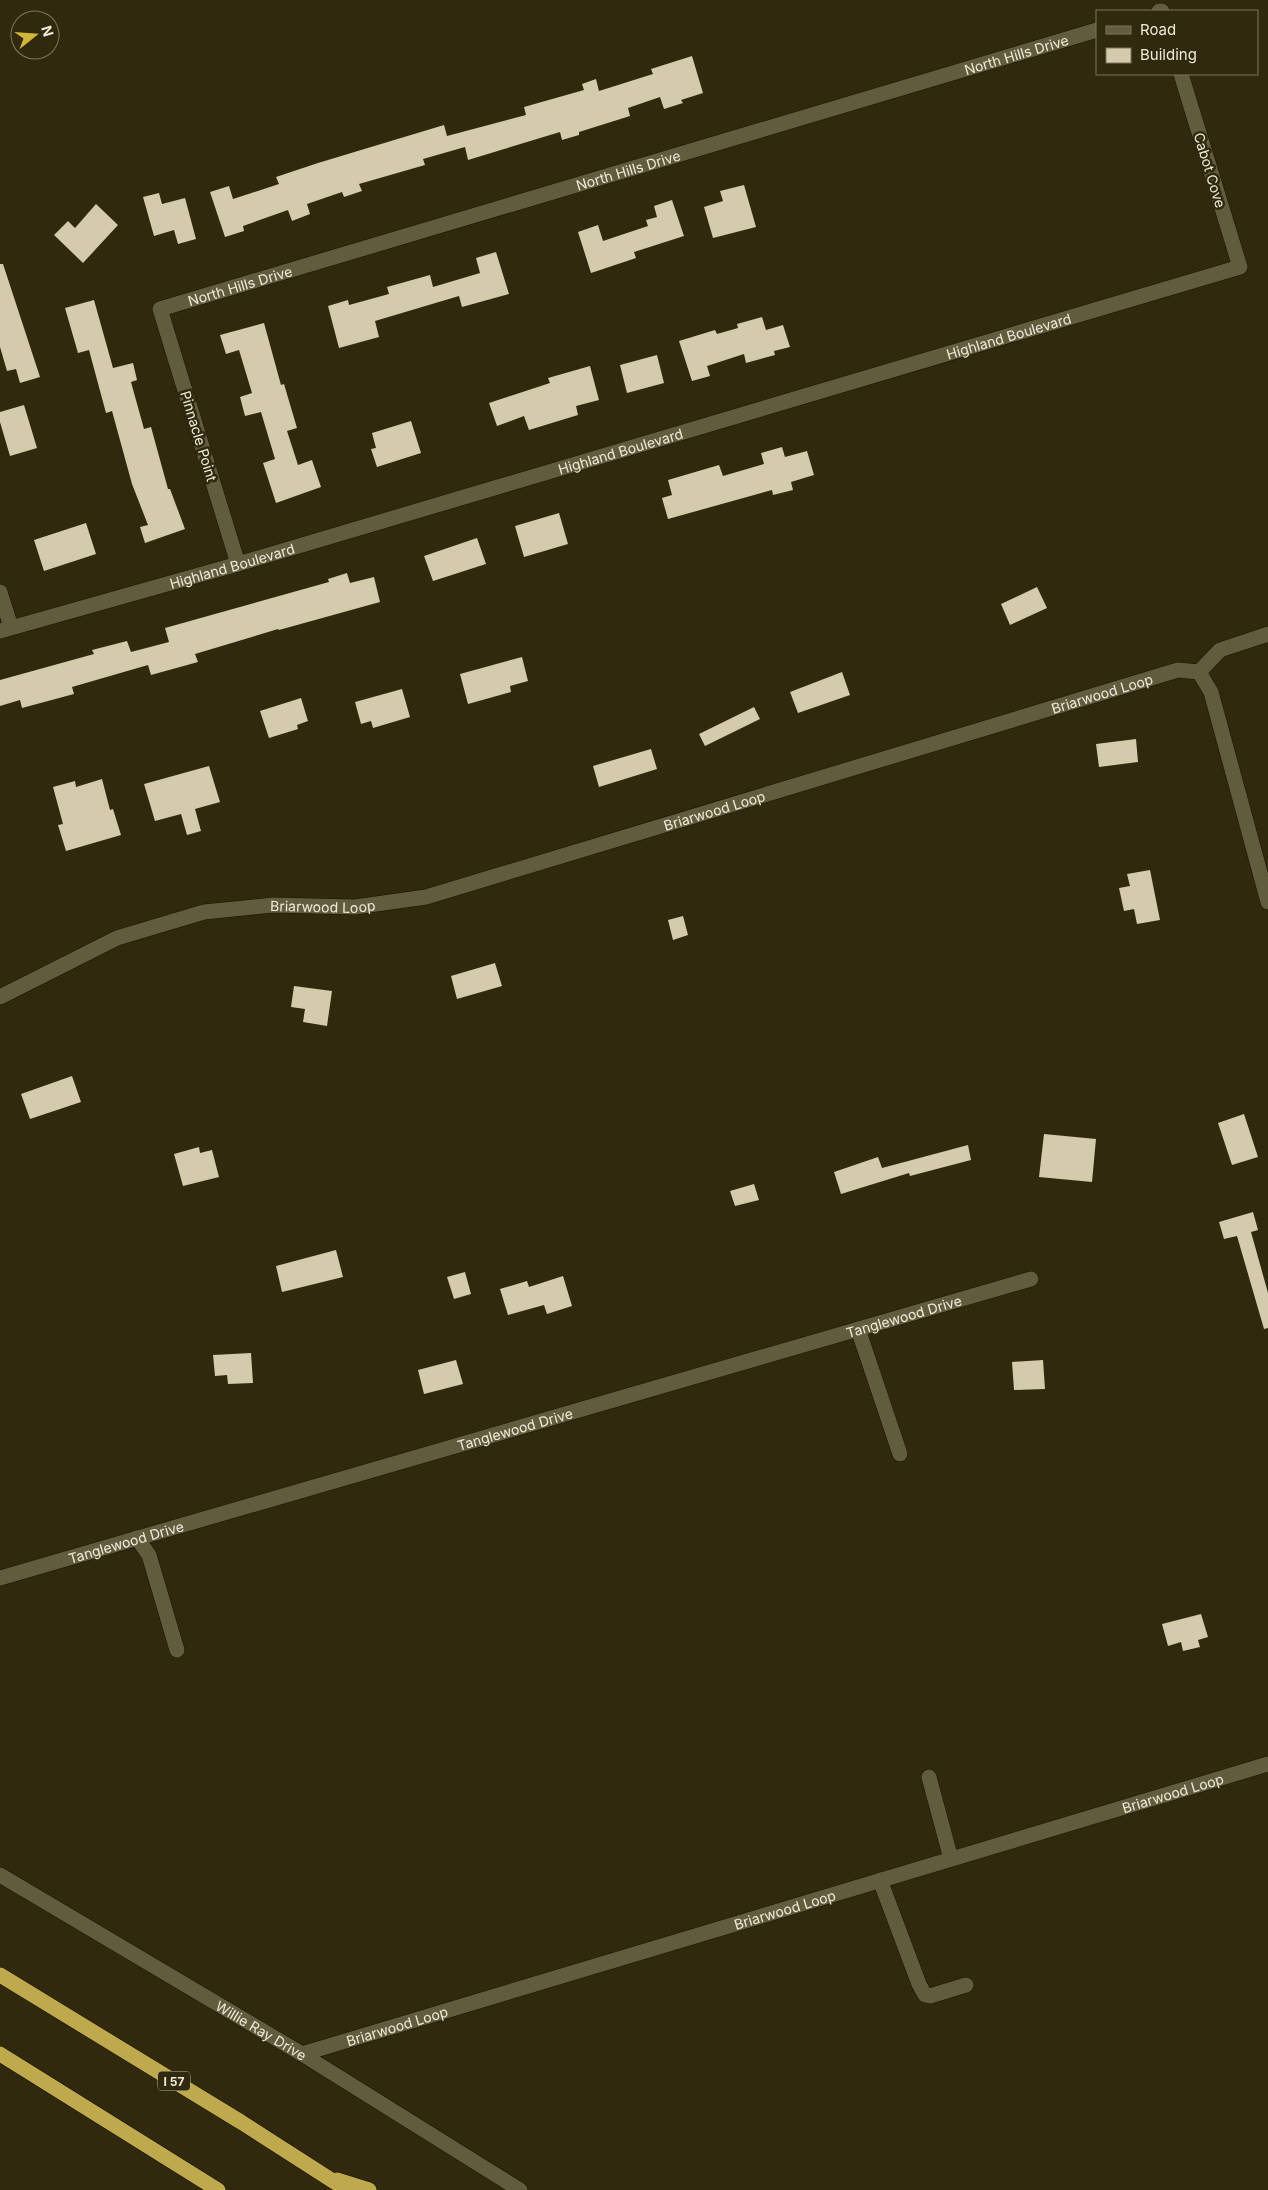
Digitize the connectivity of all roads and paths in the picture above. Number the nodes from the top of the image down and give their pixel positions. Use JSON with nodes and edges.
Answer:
{"nodes":[{"id":1,"x":1096,"y":30,"type":"edge"},
{"id":2,"x":1181,"y":75,"type":"edge"},
{"id":3,"x":1240,"y":267,"type":"joint"},
{"id":4,"x":160,"y":309,"type":"joint"},
{"id":5,"x":238,"y":564,"type":"junction"},
{"id":6,"x":0,"y":592,"type":"edge"},
{"id":7,"x":5,"y":629,"type":"edge"},
{"id":8,"x":1268,"y":634,"type":"edge"},
{"id":9,"x":1199,"y":672,"type":"junction"},
{"id":10,"x":1268,"y":902,"type":"edge"},
{"id":11,"x":0,"y":997,"type":"edge"},
{"id":12,"x":1031,"y":1279,"type":"dead end"},
{"id":13,"x":858,"y":1329,"type":"junction"},
{"id":14,"x":900,"y":1454,"type":"dead end"},
{"id":15,"x":137,"y":1538,"type":"junction"},
{"id":16,"x":0,"y":1578,"type":"edge"},
{"id":17,"x":177,"y":1650,"type":"dead end"},
{"id":18,"x":1268,"y":1764,"type":"edge"},
{"id":19,"x":929,"y":1777,"type":"dead end"},
{"id":20,"x":951,"y":1859,"type":"junction"},
{"id":21,"x":0,"y":1875,"type":"edge"},
{"id":22,"x":880,"y":1880,"type":"junction"},
{"id":23,"x":0,"y":1975,"type":"edge"},
{"id":24,"x":966,"y":1985,"type":"dead end"},
{"id":25,"x":0,"y":2054,"type":"edge"},
{"id":26,"x":302,"y":2054,"type":"junction"},
{"id":27,"x":324,"y":2175,"type":"junction"},
{"id":28,"x":218,"y":2190,"type":"edge"},
{"id":29,"x":347,"y":2190,"type":"edge"},
{"id":30,"x":369,"y":2190,"type":"edge"},
{"id":31,"x":520,"y":2190,"type":"edge"}],
"edges":[{"from":1,"to":4,"type":"street","name":"North Hills Drive"},
{"from":2,"to":3,"type":"street","name":"Cabot Cove"},
{"from":3,"to":5,"type":"street","name":"Highland Boulevard"},
{"from":4,"to":5,"type":"street","name":"Pinnacle Point"},
{"from":5,"to":7,"type":"street","name":"Highland Boulevard"},
{"from":6,"to":7,"type":"street"},
{"from":8,"to":9,"type":"street"},
{"from":9,"to":10,"type":"street"},
{"from":9,"to":11,"type":"street","name":"Briarwood Loop"},
{"from":12,"to":13,"type":"street","name":"Tanglewood Drive"},
{"from":13,"to":14,"type":"street"},
{"from":13,"to":15,"type":"street","name":"Tanglewood Drive"},
{"from":15,"to":16,"type":"street","name":"Tanglewood Drive"},
{"from":15,"to":17,"type":"street"},
{"from":18,"to":20,"type":"street","name":"Briarwood Loop"},
{"from":19,"to":20,"type":"street"},
{"from":20,"to":22,"type":"street","name":"Briarwood Loop"},
{"from":21,"to":26,"type":"street","name":"Willie Ray Drive"},
{"from":22,"to":24,"type":"street"},
{"from":22,"to":26,"type":"street","name":"Briarwood Loop"},
{"from":23,"to":27,"type":"highway","number":"I 57"},
{"from":25,"to":28,"type":"highway"},
{"from":26,"to":31,"type":"street","name":"Willie Ray Drive"},
{"from":27,"to":29,"type":"highway","number":"I 57"},
{"from":27,"to":30,"type":"highway"}]}
